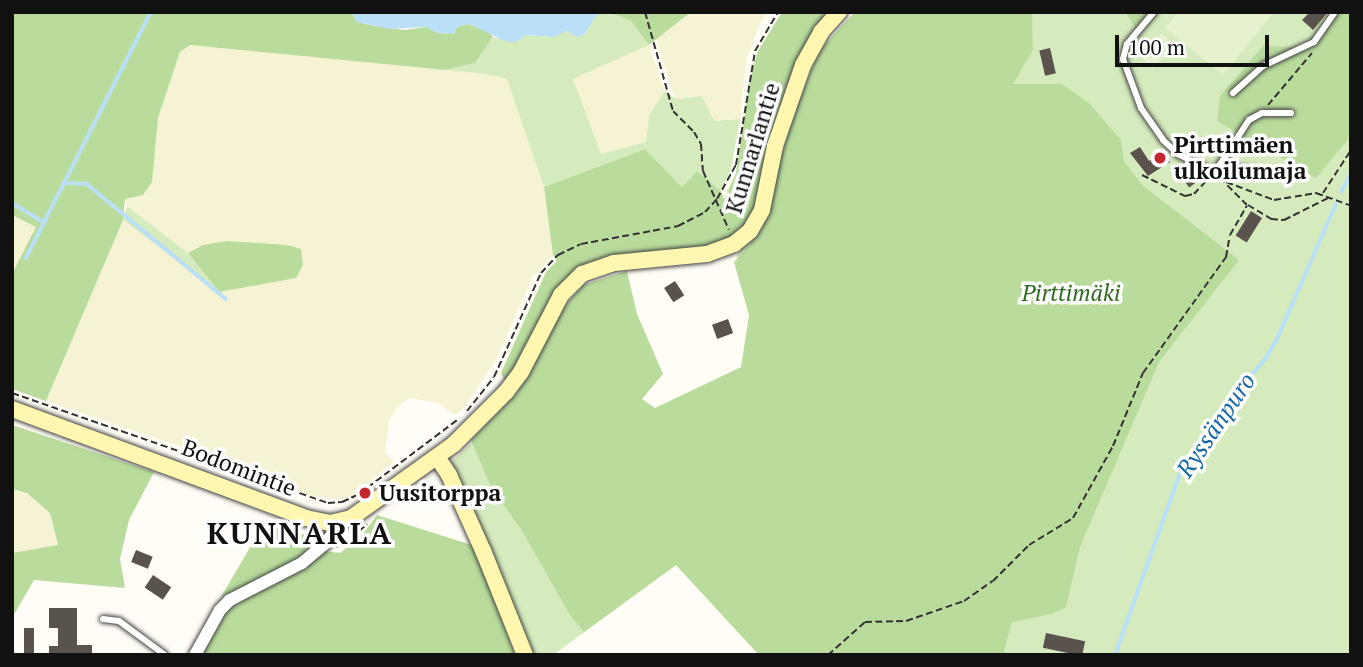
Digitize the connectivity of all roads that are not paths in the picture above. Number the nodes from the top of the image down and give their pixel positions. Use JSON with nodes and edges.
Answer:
{"nodes":[{"id":1,"x":839,"y":12,"type":"edge"},
{"id":2,"x":1154,"y":12,"type":"edge"},
{"id":3,"x":1335,"y":12,"type":"edge"},
{"id":4,"x":1233,"y":93,"type":"dead end"},
{"id":5,"x":1291,"y":113,"type":"dead end"},
{"id":6,"x":1219,"y":166,"type":"junction"},
{"id":7,"x":1255,"y":172,"type":"dead end"},
{"id":8,"x":12,"y":409,"type":"edge"},
{"id":9,"x":437,"y":457,"type":"junction"},
{"id":10,"x":341,"y":522,"type":"junction"},
{"id":11,"x":103,"y":619,"type":"dead end"},
{"id":12,"x":526,"y":654,"type":"edge"},
{"id":13,"x":165,"y":655,"type":"edge"},
{"id":14,"x":195,"y":655,"type":"edge"}],
"edges":[{"from":1,"to":9,"type":"main road","name":"Kunnarlantie"},
{"from":2,"to":6,"type":"lane"},
{"from":3,"to":4,"type":"lane"},
{"from":5,"to":6,"type":"lane"},
{"from":6,"to":7,"type":"lane"},
{"from":8,"to":10,"type":"main road","name":"Bodomintie"},
{"from":9,"to":10,"type":"main road"},
{"from":9,"to":12,"type":"main road"},
{"from":10,"to":14,"type":"street"},
{"from":11,"to":13,"type":"lane"}]}
